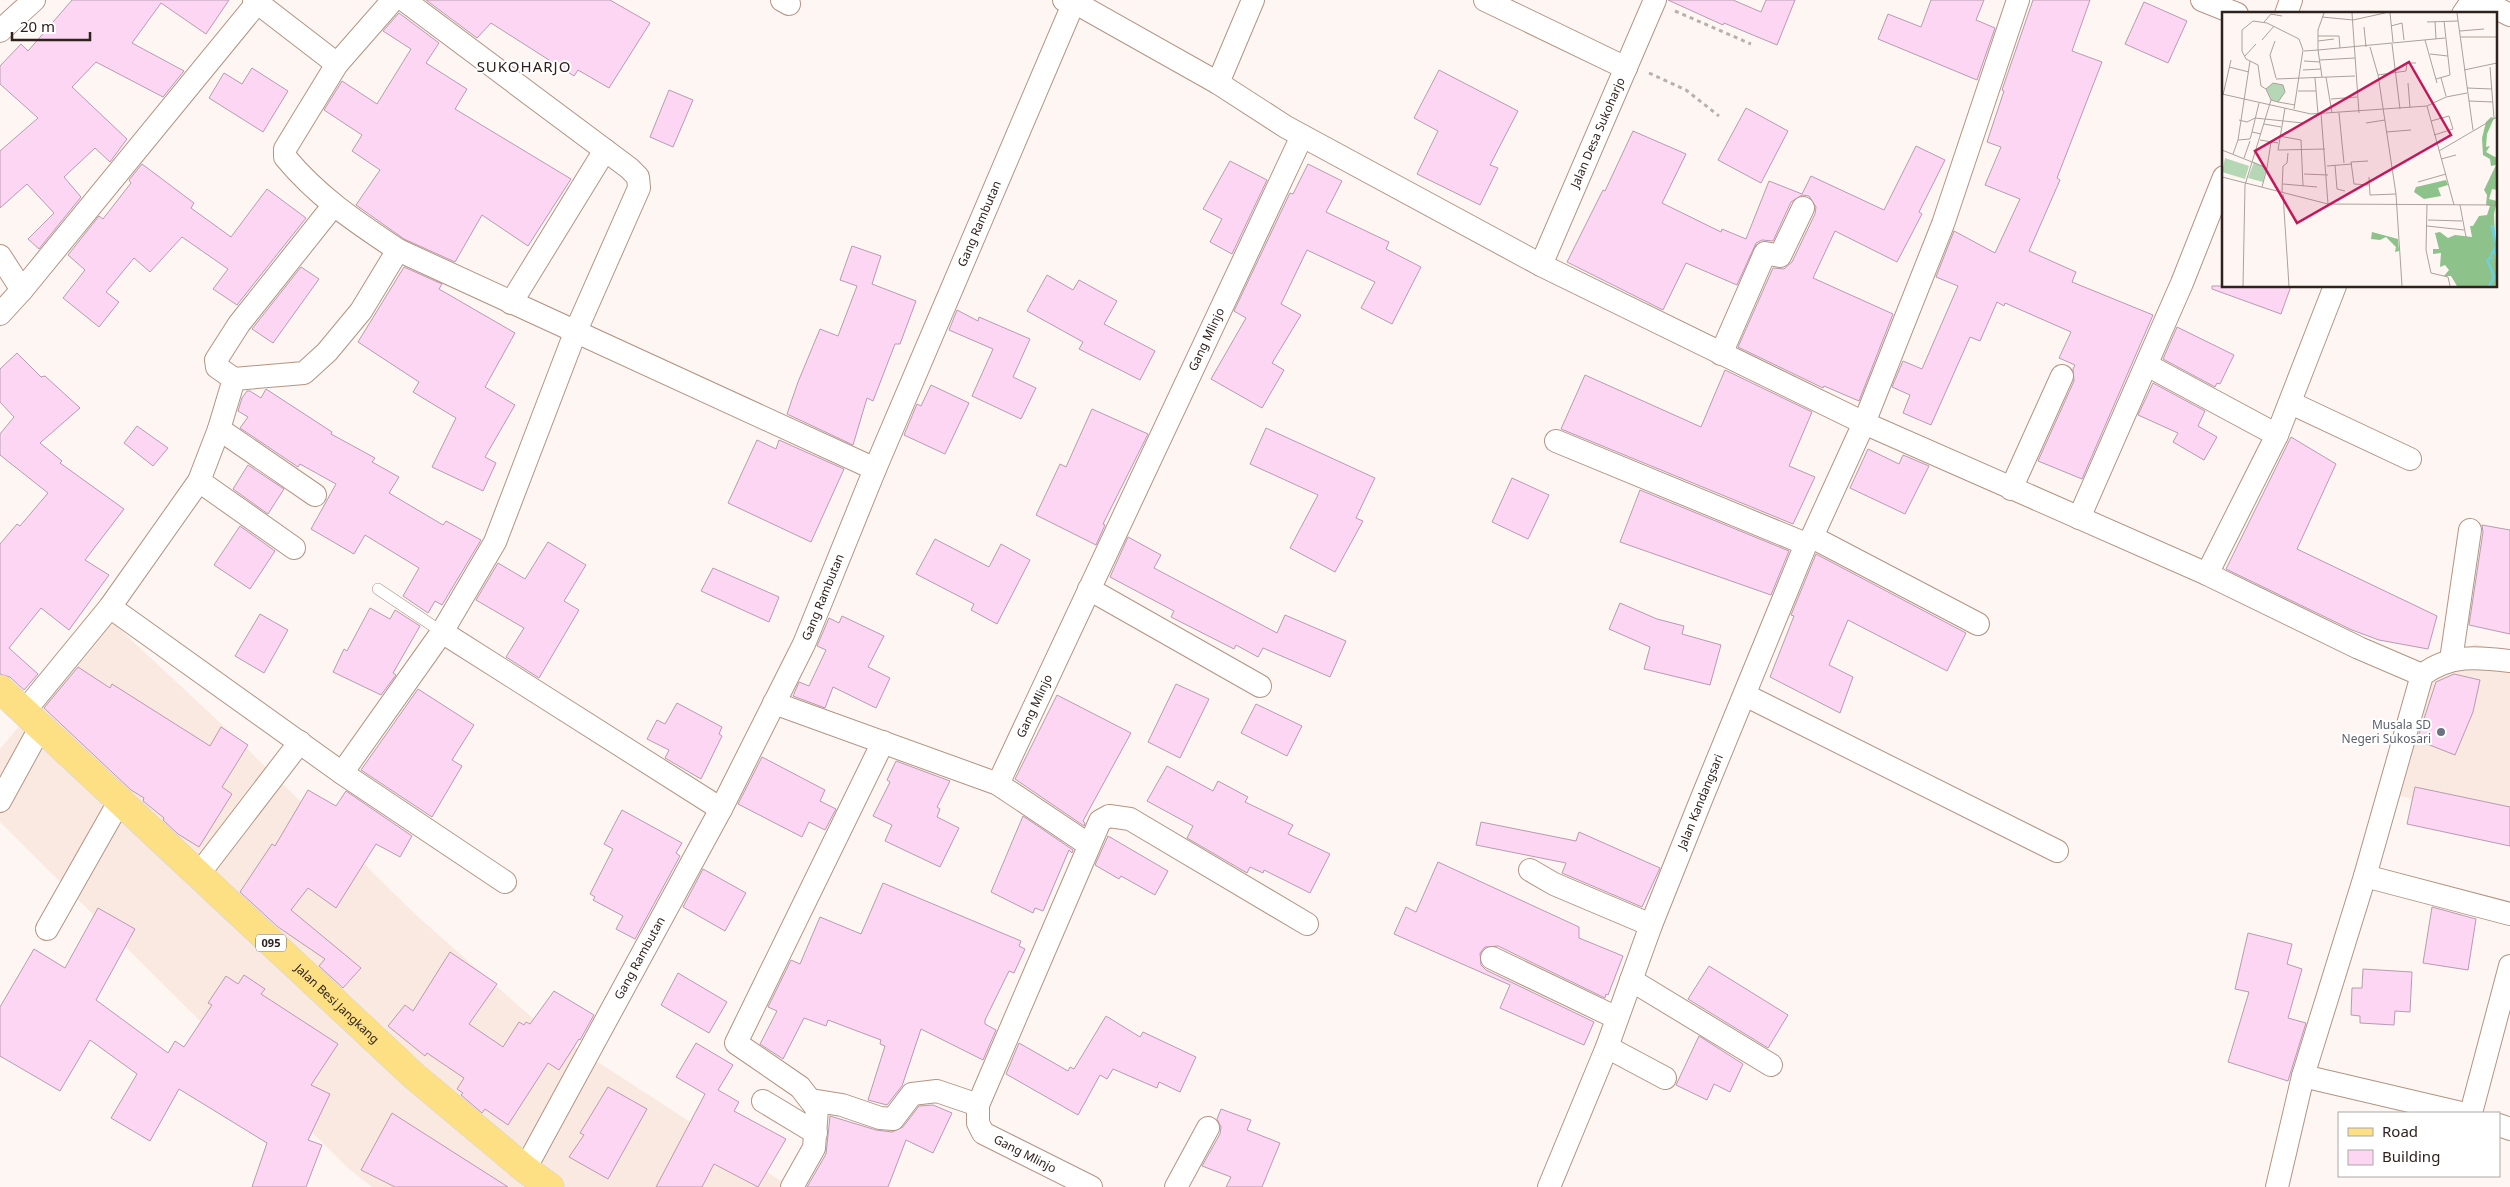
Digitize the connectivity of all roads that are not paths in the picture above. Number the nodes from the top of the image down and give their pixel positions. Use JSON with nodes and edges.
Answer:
{"nodes":[{"id":1,"x":34,"y":0,"type":"edge"},
{"id":2,"x":393,"y":0,"type":"edge"},
{"id":3,"x":404,"y":0,"type":"edge"},
{"id":4,"x":1253,"y":0,"type":"edge"},
{"id":5,"x":1485,"y":0,"type":"edge"},
{"id":6,"x":2018,"y":0,"type":"edge"},
{"id":7,"x":2202,"y":0,"type":"edge"},
{"id":8,"x":2291,"y":0,"type":"edge"},
{"id":9,"x":2480,"y":0,"type":"edge"},
{"id":10,"x":255,"y":1,"type":"edge"},
{"id":11,"x":1069,"y":1,"type":"edge"},
{"id":12,"x":1655,"y":1,"type":"edge"},
{"id":13,"x":2232,"y":12,"type":"edge"},
{"id":14,"x":2287,"y":12,"type":"edge"},
{"id":15,"x":2464,"y":12,"type":"edge"},
{"id":16,"x":2510,"y":15,"type":"edge"},
{"id":17,"x":0,"y":31,"type":"edge"},
{"id":18,"x":337,"y":64,"type":"junction"},
{"id":19,"x":1628,"y":65,"type":"junction"},
{"id":20,"x":1218,"y":83,"type":"junction"},
{"id":21,"x":1302,"y":136,"type":"junction"},
{"id":22,"x":605,"y":150,"type":"junction"},
{"id":23,"x":2222,"y":184,"type":"edge"},
{"id":24,"x":333,"y":206,"type":"junction"},
{"id":25,"x":1803,"y":208,"type":"dead end"},
{"id":26,"x":398,"y":250,"type":"junction"},
{"id":27,"x":0,"y":256,"type":"edge"},
{"id":28,"x":1541,"y":265,"type":"junction"},
{"id":29,"x":2334,"y":288,"type":"edge"},
{"id":30,"x":22,"y":290,"type":"junction"},
{"id":31,"x":511,"y":303,"type":"junction"},
{"id":32,"x":0,"y":314,"type":"edge"},
{"id":33,"x":574,"y":333,"type":"junction"},
{"id":34,"x":1721,"y":354,"type":"junction"},
{"id":35,"x":2147,"y":365,"type":"junction"},
{"id":36,"x":2062,"y":376,"type":"dead end"},
{"id":37,"x":234,"y":379,"type":"junction"},
{"id":38,"x":2291,"y":403,"type":"junction"},
{"id":39,"x":1864,"y":423,"type":"junction"},
{"id":40,"x":219,"y":429,"type":"junction"},
{"id":41,"x":2277,"y":435,"type":"junction"},
{"id":42,"x":1556,"y":441,"type":"dead end"},
{"id":43,"x":2410,"y":458,"type":"dead end"},
{"id":44,"x":875,"y":469,"type":"junction"},
{"id":45,"x":199,"y":481,"type":"junction"},
{"id":46,"x":2011,"y":489,"type":"junction"},
{"id":47,"x":315,"y":494,"type":"dead end"},
{"id":48,"x":2079,"y":518,"type":"junction"},
{"id":49,"x":2470,"y":530,"type":"dead end"},
{"id":50,"x":1809,"y":540,"type":"junction"},
{"id":51,"x":294,"y":548,"type":"dead end"},
{"id":52,"x":2207,"y":574,"type":"junction"},
{"id":53,"x":378,"y":589,"type":"dead end"},
{"id":54,"x":1089,"y":589,"type":"junction"},
{"id":55,"x":110,"y":607,"type":"junction"},
{"id":56,"x":1978,"y":624,"type":"dead end"},
{"id":57,"x":442,"y":632,"type":"junction"},
{"id":58,"x":2451,"y":660,"type":"junction"},
{"id":59,"x":2510,"y":661,"type":"edge"},
{"id":60,"x":2422,"y":675,"type":"junction"},
{"id":61,"x":1260,"y":686,"type":"dead end"},
{"id":62,"x":0,"y":689,"type":"edge"},
{"id":63,"x":1745,"y":695,"type":"junction"},
{"id":64,"x":774,"y":703,"type":"junction"},
{"id":65,"x":32,"y":720,"type":"junction"},
{"id":66,"x":300,"y":742,"type":"junction"},
{"id":67,"x":883,"y":742,"type":"junction"},
{"id":68,"x":342,"y":773,"type":"junction"},
{"id":69,"x":998,"y":784,"type":"junction"},
{"id":70,"x":0,"y":801,"type":"edge"},
{"id":71,"x":120,"y":802,"type":"junction"},
{"id":72,"x":721,"y":809,"type":"junction"},
{"id":73,"x":1089,"y":845,"type":"junction"},
{"id":74,"x":2056,"y":851,"type":"dead end"},
{"id":75,"x":1530,"y":870,"type":"dead end"},
{"id":76,"x":198,"y":875,"type":"junction"},
{"id":77,"x":2366,"y":876,"type":"junction"},
{"id":78,"x":505,"y":882,"type":"dead end"},
{"id":79,"x":2510,"y":914,"type":"edge"},
{"id":80,"x":1307,"y":924,"type":"dead end"},
{"id":81,"x":1652,"y":925,"type":"junction"},
{"id":82,"x":47,"y":930,"type":"dead end"},
{"id":83,"x":1492,"y":958,"type":"dead end"},
{"id":84,"x":2510,"y":966,"type":"edge"},
{"id":85,"x":1631,"y":980,"type":"junction"},
{"id":86,"x":1617,"y":1018,"type":"junction"},
{"id":87,"x":1607,"y":1047,"type":"junction"},
{"id":88,"x":1772,"y":1065,"type":"dead end"},
{"id":89,"x":2303,"y":1076,"type":"junction"},
{"id":90,"x":1665,"y":1078,"type":"dead end"},
{"id":91,"x":811,"y":1100,"type":"junction"},
{"id":92,"x":763,"y":1101,"type":"dead end"},
{"id":93,"x":978,"y":1105,"type":"junction"},
{"id":94,"x":2457,"y":1112,"type":"edge"},
{"id":95,"x":2471,"y":1112,"type":"edge"},
{"id":96,"x":1208,"y":1128,"type":"dead end"},
{"id":97,"x":816,"y":1133,"type":"junction"},
{"id":98,"x":525,"y":1169,"type":"junction"},
{"id":99,"x":550,"y":1187,"type":"edge"},
{"id":100,"x":792,"y":1187,"type":"edge"},
{"id":101,"x":1092,"y":1187,"type":"edge"},
{"id":102,"x":1176,"y":1187,"type":"edge"},
{"id":103,"x":1549,"y":1187,"type":"edge"},
{"id":104,"x":2277,"y":1187,"type":"edge"}],
"edges":[{"from":1,"to":17,"type":"street"},
{"from":2,"to":18,"type":"street"},
{"from":3,"to":22,"type":"street"},
{"from":4,"to":20,"type":"street"},
{"from":5,"to":19,"type":"street"},
{"from":6,"to":39,"type":"street","name":"Jalan Kandangsari"},
{"from":7,"to":13,"type":"street"},
{"from":8,"to":14,"type":"street"},
{"from":9,"to":15,"type":"street"},
{"from":9,"to":16,"type":"street"},
{"from":10,"to":18,"type":"street"},
{"from":10,"to":30,"type":"street"},
{"from":11,"to":20,"type":"street"},
{"from":11,"to":44,"type":"street","name":"Gang Rambutan"},
{"from":12,"to":19,"type":"street","name":"Jalan Desa Sukoharjo"},
{"from":18,"to":24,"type":"street"},
{"from":19,"to":28,"type":"street","name":"Jalan Desa Sukoharjo"},
{"from":20,"to":21,"type":"street"},
{"from":21,"to":28,"type":"street"},
{"from":21,"to":54,"type":"street","name":"Gang Mlinjo"},
{"from":22,"to":31,"type":"street"},
{"from":22,"to":33,"type":"street"},
{"from":23,"to":35,"type":"street"},
{"from":24,"to":26,"type":"street"},
{"from":24,"to":37,"type":"street"},
{"from":25,"to":34,"type":"street"},
{"from":26,"to":31,"type":"street"},
{"from":26,"to":37,"type":"street"},
{"from":27,"to":30,"type":"street"},
{"from":28,"to":34,"type":"street"},
{"from":29,"to":38,"type":"street"},
{"from":30,"to":32,"type":"street"},
{"from":31,"to":33,"type":"street"},
{"from":33,"to":44,"type":"street"},
{"from":33,"to":57,"type":"street"},
{"from":34,"to":39,"type":"street"},
{"from":35,"to":41,"type":"street"},
{"from":35,"to":48,"type":"street"},
{"from":36,"to":46,"type":"street"},
{"from":37,"to":40,"type":"street"},
{"from":38,"to":41,"type":"street"},
{"from":38,"to":43,"type":"street"},
{"from":39,"to":46,"type":"street"},
{"from":39,"to":50,"type":"street","name":"Jalan Kandangsari"},
{"from":40,"to":45,"type":"street"},
{"from":40,"to":47,"type":"street"},
{"from":41,"to":52,"type":"street"},
{"from":42,"to":50,"type":"street"},
{"from":44,"to":64,"type":"street","name":"Gang Rambutan"},
{"from":45,"to":51,"type":"street"},
{"from":45,"to":55,"type":"street"},
{"from":46,"to":48,"type":"street"},
{"from":48,"to":52,"type":"street"},
{"from":49,"to":58,"type":"street"},
{"from":50,"to":56,"type":"street"},
{"from":50,"to":63,"type":"street","name":"Jalan Kandangsari"},
{"from":52,"to":60,"type":"street"},
{"from":53,"to":57,"type":"lane"},
{"from":54,"to":61,"type":"street"},
{"from":54,"to":69,"type":"street","name":"Gang Mlinjo"},
{"from":55,"to":65,"type":"street"},
{"from":55,"to":66,"type":"street"},
{"from":57,"to":68,"type":"street"},
{"from":57,"to":72,"type":"street"},
{"from":58,"to":59,"type":"street"},
{"from":58,"to":60,"type":"street"},
{"from":60,"to":77,"type":"street"},
{"from":62,"to":65,"type":"main road","name":"Jalan Besi Jangkang","number":"095"},
{"from":63,"to":74,"type":"street"},
{"from":63,"to":81,"type":"street","name":"Jalan Kandangsari"},
{"from":64,"to":67,"type":"street"},
{"from":64,"to":72,"type":"street","name":"Gang Rambutan"},
{"from":65,"to":70,"type":"street"},
{"from":65,"to":71,"type":"main road","name":"Jalan Besi Jangkang","number":"095"},
{"from":66,"to":68,"type":"street"},
{"from":66,"to":76,"type":"street"},
{"from":67,"to":69,"type":"street"},
{"from":67,"to":91,"type":"street"},
{"from":68,"to":78,"type":"street"},
{"from":69,"to":73,"type":"street"},
{"from":71,"to":76,"type":"main road","name":"Jalan Besi Jangkang","number":"095"},
{"from":71,"to":82,"type":"street"},
{"from":72,"to":98,"type":"street","name":"Gang Rambutan"},
{"from":73,"to":80,"type":"street"},
{"from":73,"to":93,"type":"street"},
{"from":75,"to":81,"type":"street"},
{"from":76,"to":98,"type":"main road","name":"Jalan Besi Jangkang","number":"095"},
{"from":77,"to":79,"type":"street"},
{"from":77,"to":89,"type":"street"},
{"from":81,"to":85,"type":"street","name":"Jalan Kandangsari"},
{"from":83,"to":86,"type":"street"},
{"from":84,"to":95,"type":"street"},
{"from":85,"to":86,"type":"street","name":"Jalan Kandangsari"},
{"from":85,"to":88,"type":"street"},
{"from":86,"to":87,"type":"street","name":"Jalan Kandangsari"},
{"from":87,"to":90,"type":"street"},
{"from":87,"to":103,"type":"street","name":"Jalan Kandangsari"},
{"from":89,"to":94,"type":"street"},
{"from":89,"to":104,"type":"street"},
{"from":91,"to":93,"type":"street"},
{"from":91,"to":97,"type":"street"},
{"from":92,"to":97,"type":"street"},
{"from":93,"to":101,"type":"street","name":"Gang Mlinjo"},
{"from":96,"to":102,"type":"street"},
{"from":97,"to":100,"type":"street"},
{"from":98,"to":99,"type":"main road","name":"Jalan Besi Jangkang","number":"095"}]}
